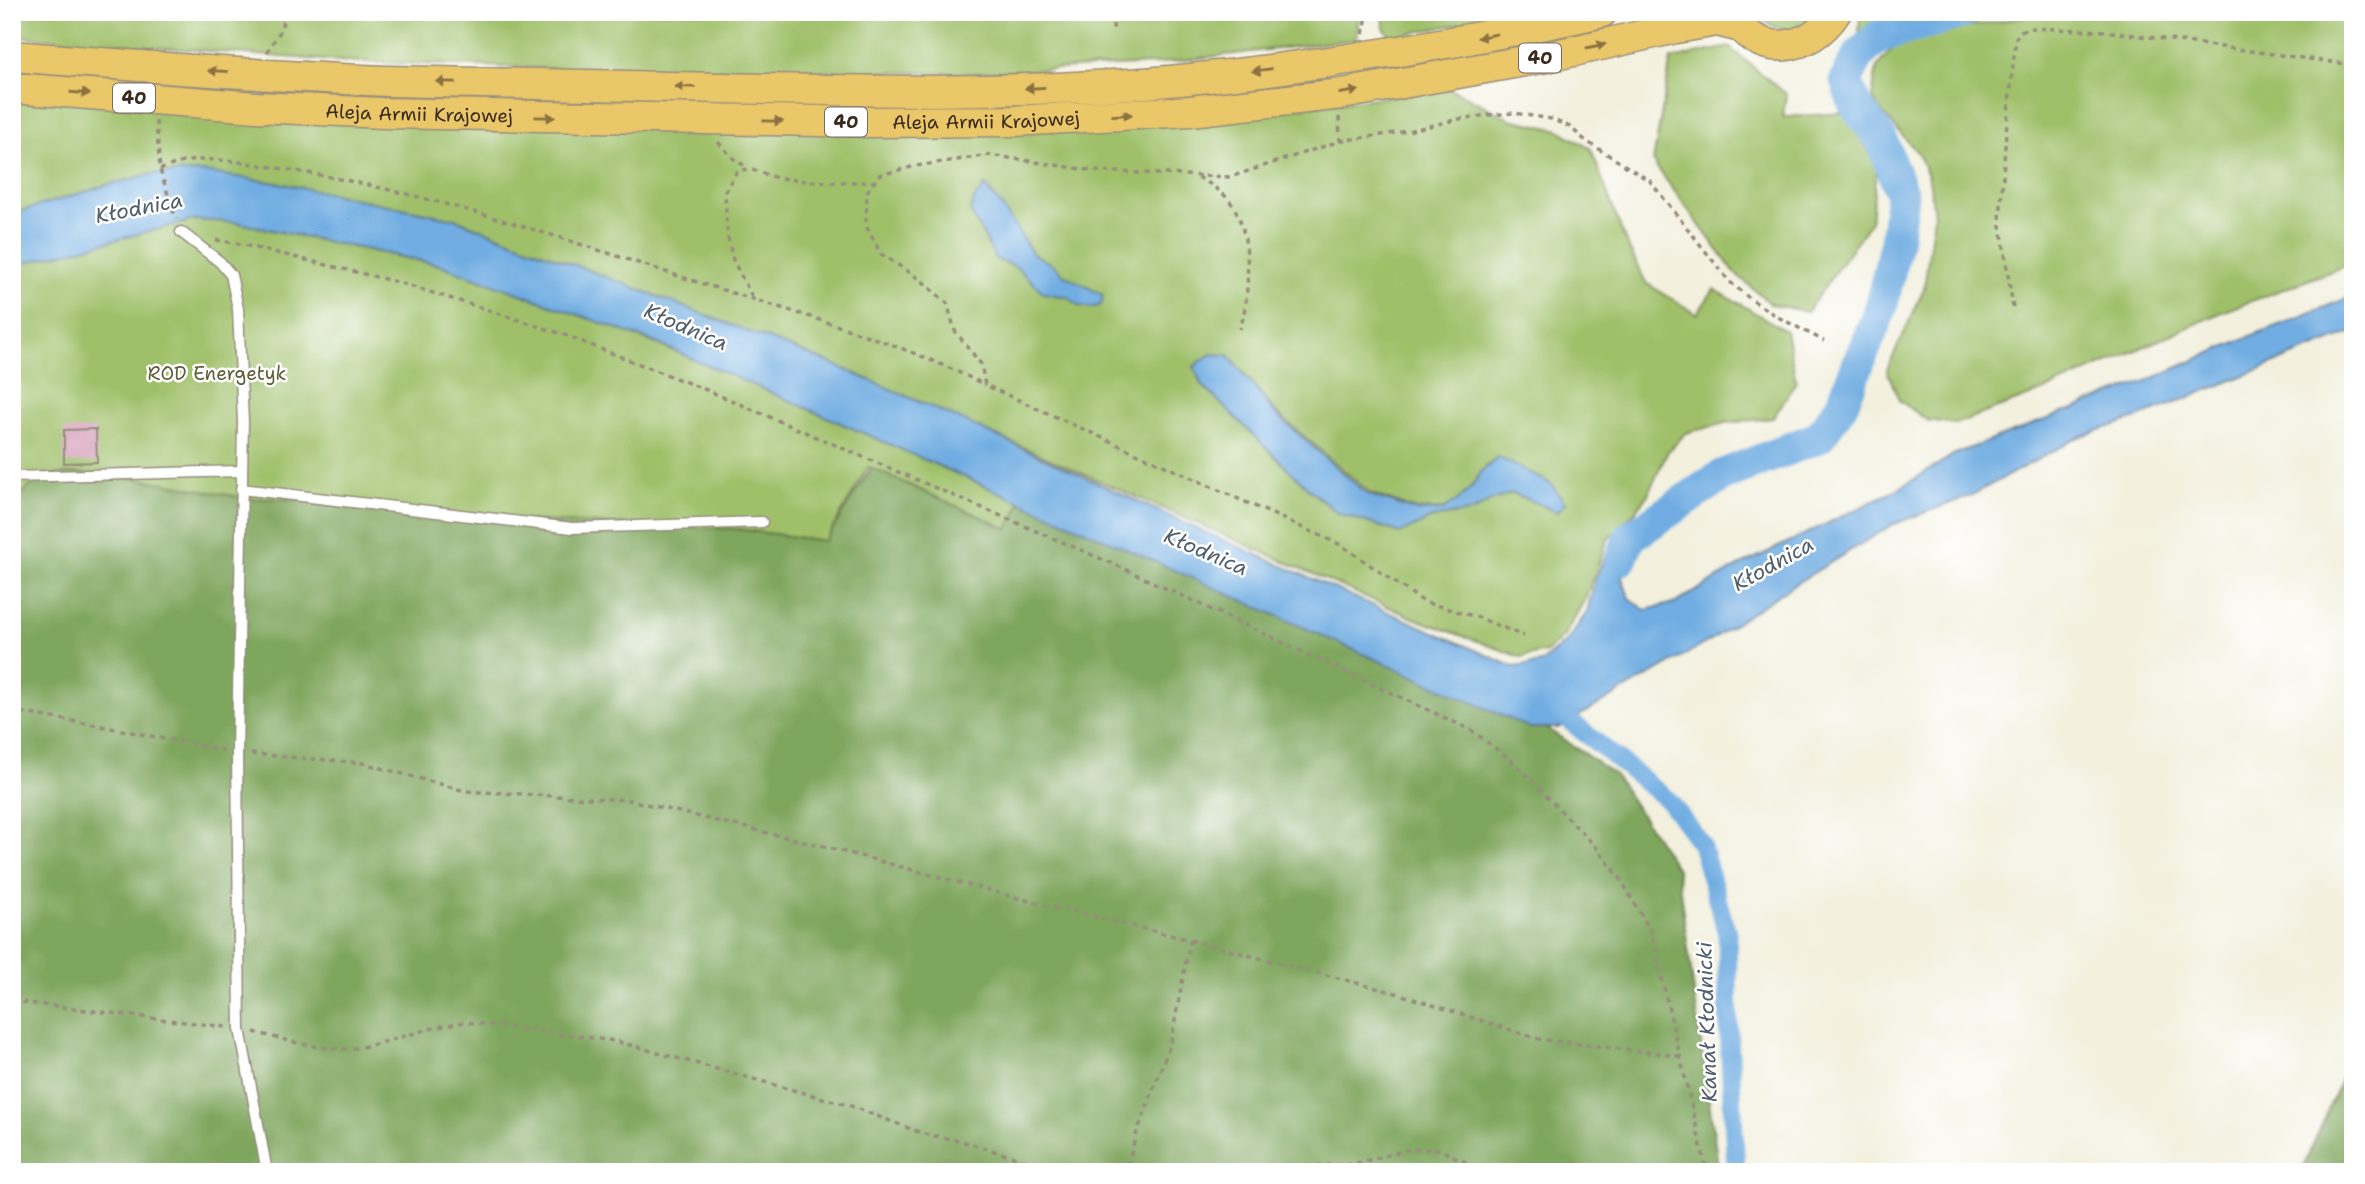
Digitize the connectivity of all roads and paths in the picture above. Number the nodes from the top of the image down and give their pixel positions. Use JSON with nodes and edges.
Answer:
{"nodes":[{"id":1,"x":285,"y":12,"type":"edge"},
{"id":2,"x":1114,"y":12,"type":"edge"},
{"id":3,"x":1368,"y":12,"type":"edge"},
{"id":4,"x":1602,"y":12,"type":"edge"},
{"id":5,"x":1836,"y":12,"type":"edge"},
{"id":6,"x":1736,"y":20,"type":"edge"},
{"id":7,"x":1113,"y":29,"type":"dead end"},
{"id":8,"x":1361,"y":43,"type":"dead end"},
{"id":9,"x":12,"y":56,"type":"edge"},
{"id":10,"x":263,"y":57,"type":"dead end"},
{"id":11,"x":2353,"y":65,"type":"edge"},
{"id":12,"x":12,"y":88,"type":"edge"},
{"id":13,"x":156,"y":111,"type":"dead end"},
{"id":14,"x":705,"y":120,"type":"junction"},
{"id":15,"x":1339,"y":121,"type":"dead end"},
{"id":16,"x":1340,"y":141,"type":"junction"},
{"id":17,"x":748,"y":168,"type":"junction"},
{"id":18,"x":160,"y":170,"type":"junction"},
{"id":19,"x":1196,"y":176,"type":"junction"},
{"id":20,"x":875,"y":182,"type":"junction"},
{"id":21,"x":181,"y":232,"type":"junction"},
{"id":22,"x":753,"y":299,"type":"junction"},
{"id":23,"x":2013,"y":308,"type":"dead end"},
{"id":24,"x":1240,"y":329,"type":"dead end"},
{"id":25,"x":1824,"y":341,"type":"dead end"},
{"id":26,"x":985,"y":385,"type":"junction"},
{"id":27,"x":242,"y":471,"type":"junction"},
{"id":28,"x":12,"y":477,"type":"edge"},
{"id":29,"x":241,"y":489,"type":"junction"},
{"id":30,"x":762,"y":522,"type":"dead end"},
{"id":31,"x":1524,"y":636,"type":"dead end"},
{"id":32,"x":12,"y":711,"type":"edge"},
{"id":33,"x":236,"y":753,"type":"junction"},
{"id":34,"x":1190,"y":940,"type":"junction"},
{"id":35,"x":12,"y":1001,"type":"edge"},
{"id":36,"x":240,"y":1029,"type":"junction"},
{"id":37,"x":1680,"y":1056,"type":"junction"},
{"id":38,"x":267,"y":1172,"type":"edge"},
{"id":39,"x":1063,"y":1172,"type":"edge"},
{"id":40,"x":1126,"y":1172,"type":"edge"},
{"id":41,"x":1147,"y":1172,"type":"edge"},
{"id":42,"x":1486,"y":1172,"type":"edge"},
{"id":43,"x":1707,"y":1172,"type":"edge"}],
"edges":[{"from":1,"to":10,"type":"path"},
{"from":2,"to":7,"type":"path"},
{"from":3,"to":8,"type":"path"},
{"from":4,"to":9,"type":"main road","name":"Aleja Armii Krajowej","number":"40","one_way":true},
{"from":5,"to":6,"type":"main road","number":"40"},
{"from":14,"to":6,"type":"main road","name":"Aleja Armii Krajowej","number":"40","one_way":true},
{"from":11,"to":23,"type":"path"},
{"from":12,"to":14,"type":"main road","name":"Aleja Armii Krajowej","number":"40","one_way":true},
{"from":13,"to":18,"type":"path"},
{"from":14,"to":17,"type":"path"},
{"from":15,"to":16,"type":"path"},
{"from":16,"to":19,"type":"path"},
{"from":16,"to":25,"type":"path"},
{"from":17,"to":20,"type":"path"},
{"from":17,"to":22,"type":"path"},
{"from":18,"to":21,"type":"path"},
{"from":18,"to":22,"type":"path"},
{"from":19,"to":20,"type":"path"},
{"from":19,"to":24,"type":"path"},
{"from":20,"to":26,"type":"path"},
{"from":21,"to":27,"type":"lane"},
{"from":21,"to":37,"type":"path"},
{"from":22,"to":26,"type":"path"},
{"from":26,"to":31,"type":"path"},
{"from":27,"to":28,"type":"lane"},
{"from":27,"to":29,"type":"lane"},
{"from":29,"to":30,"type":"lane"},
{"from":29,"to":33,"type":"lane"},
{"from":32,"to":33,"type":"path"},
{"from":33,"to":34,"type":"path"},
{"from":33,"to":36,"type":"lane"},
{"from":34,"to":37,"type":"path"},
{"from":34,"to":40,"type":"path"},
{"from":35,"to":36,"type":"path"},
{"from":36,"to":38,"type":"lane"},
{"from":36,"to":39,"type":"path"},
{"from":37,"to":43,"type":"path"},
{"from":41,"to":42,"type":"path"}]}
